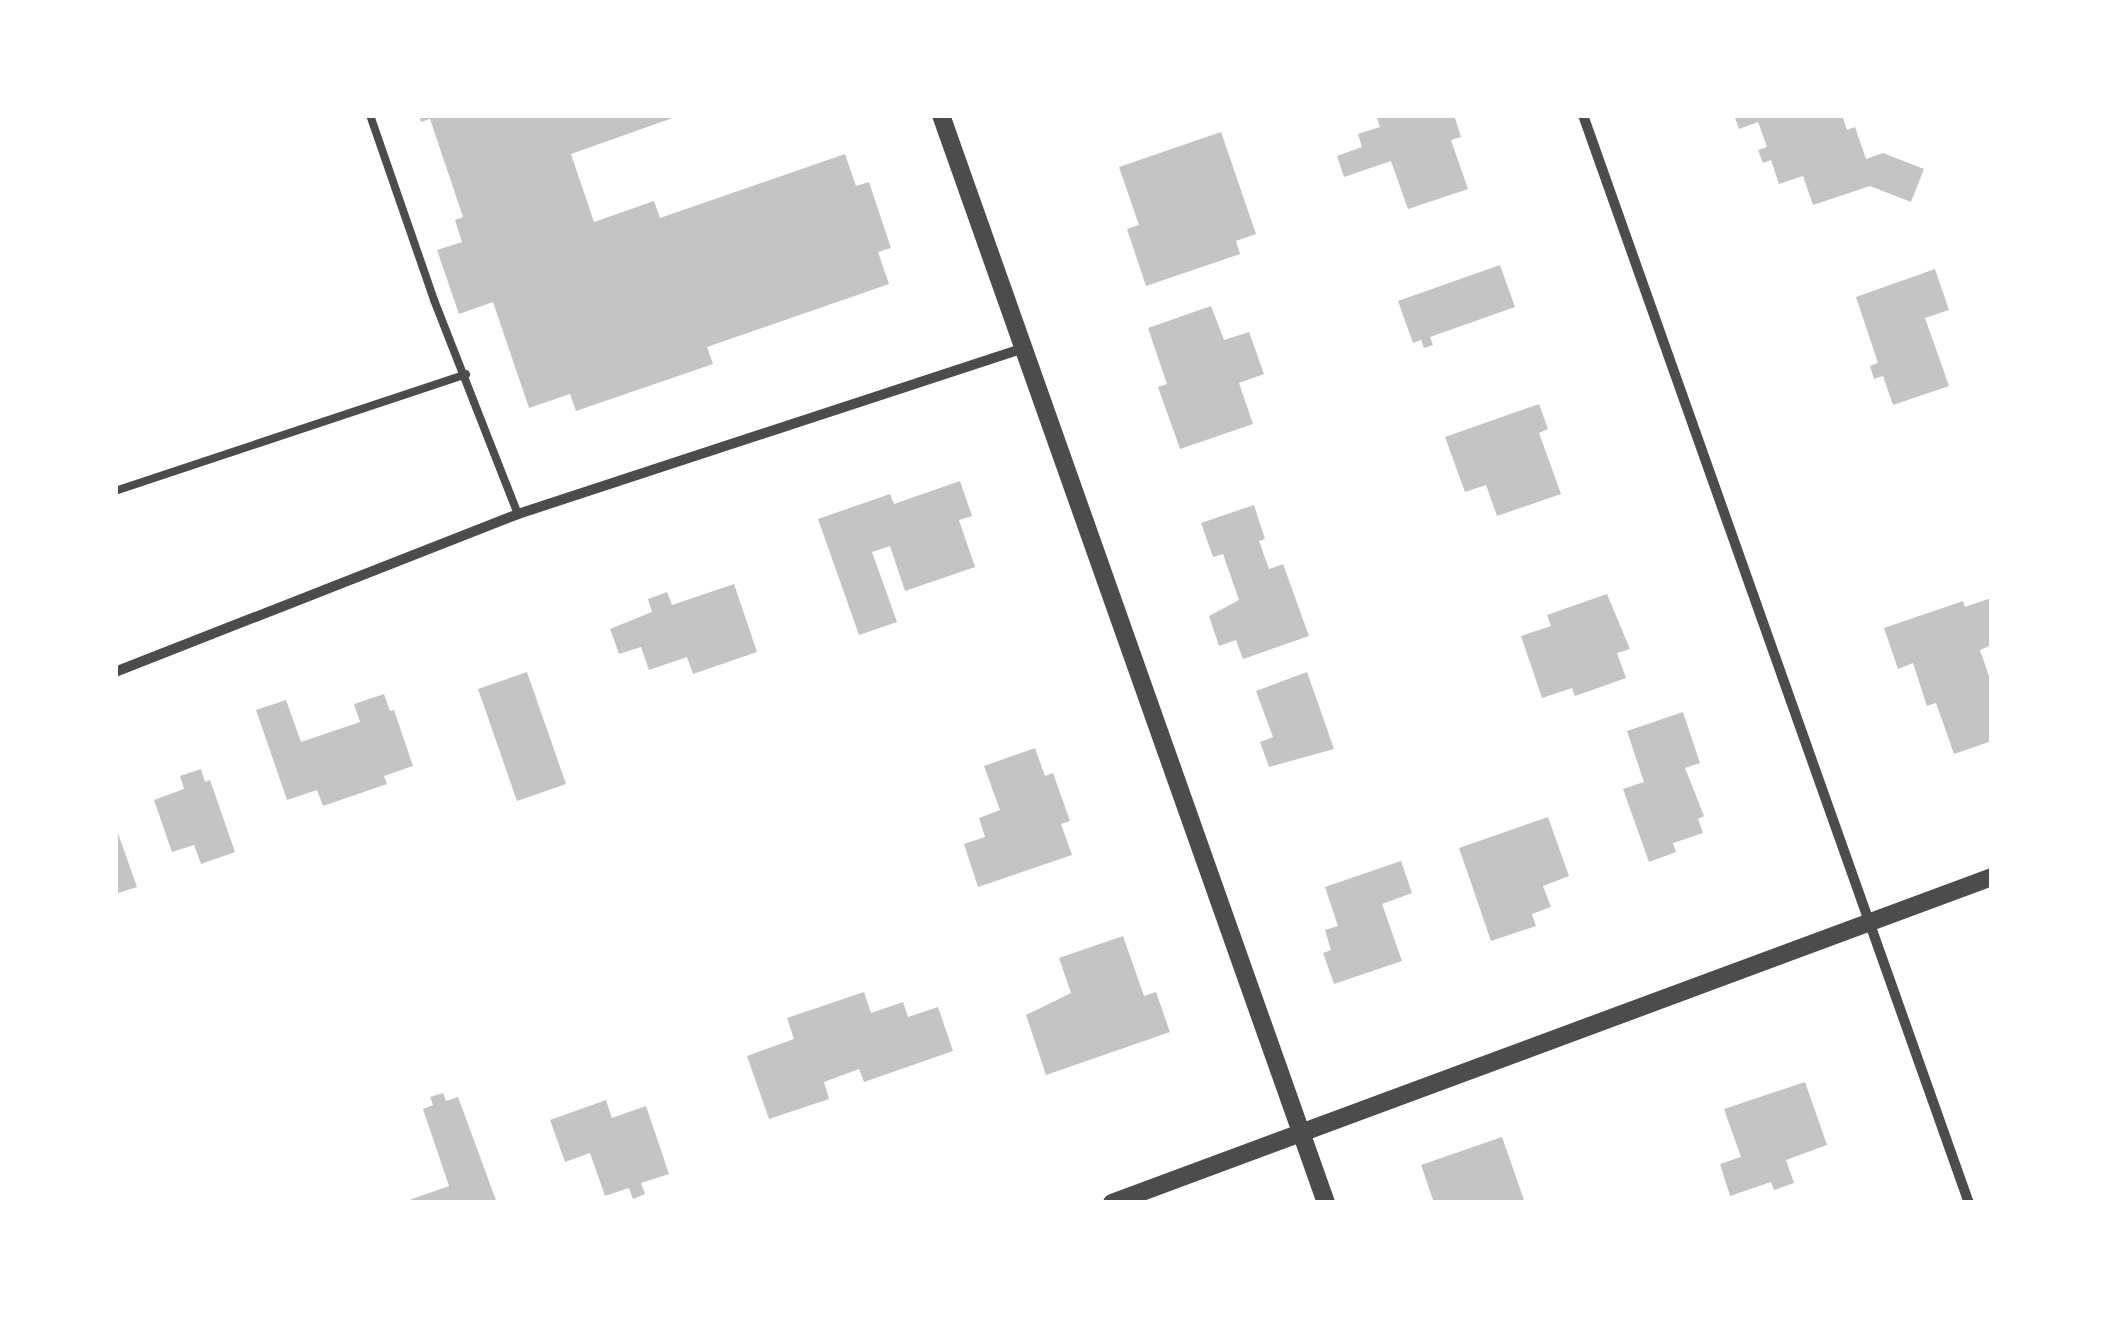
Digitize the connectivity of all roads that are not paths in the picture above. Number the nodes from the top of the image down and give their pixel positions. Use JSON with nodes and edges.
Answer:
{"nodes":[{"id":1,"x":370,"y":115,"type":"edge"},
{"id":2,"x":942,"y":115,"type":"edge"},
{"id":3,"x":1583,"y":115,"type":"edge"},
{"id":4,"x":1024,"y":348,"type":"junction"},
{"id":5,"x":466,"y":374,"type":"junction"},
{"id":6,"x":115,"y":491,"type":"edge"},
{"id":7,"x":518,"y":514,"type":"junction"},
{"id":8,"x":115,"y":672,"type":"edge"},
{"id":9,"x":1992,"y":877,"type":"edge"},
{"id":10,"x":1870,"y":922,"type":"junction"},
{"id":11,"x":1302,"y":1134,"type":"junction"},
{"id":12,"x":1112,"y":1203,"type":"edge"},
{"id":13,"x":1326,"y":1203,"type":"edge"},
{"id":14,"x":1969,"y":1203,"type":"edge"}],
"edges":[{"from":1,"to":5,"type":"lane"},
{"from":2,"to":4,"type":"street"},
{"from":3,"to":10,"type":"street"},
{"from":4,"to":7,"type":"street"},
{"from":4,"to":11,"type":"street"},
{"from":5,"to":6,"type":"lane"},
{"from":5,"to":7,"type":"lane"},
{"from":7,"to":8,"type":"street"},
{"from":9,"to":10,"type":"street"},
{"from":10,"to":11,"type":"street"},
{"from":10,"to":14,"type":"street"},
{"from":11,"to":12,"type":"street"},
{"from":11,"to":13,"type":"street"}]}
